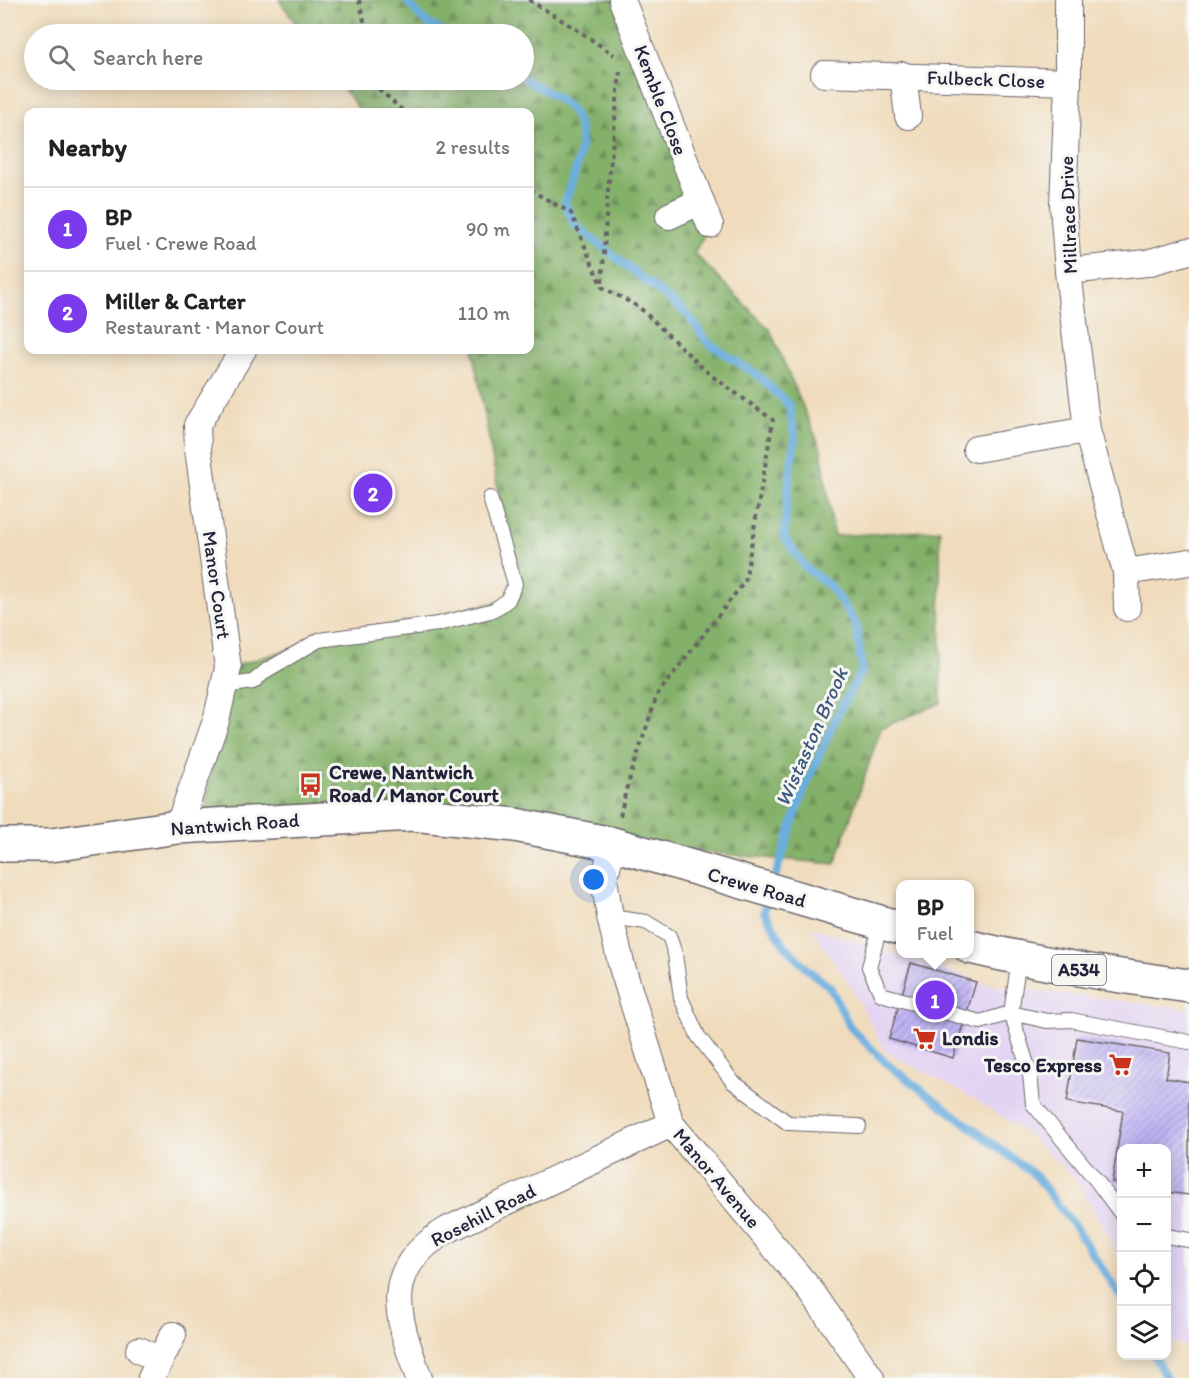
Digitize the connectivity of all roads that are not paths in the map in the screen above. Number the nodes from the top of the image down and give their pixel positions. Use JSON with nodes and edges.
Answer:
{"nodes":[{"id":1,"x":622,"y":0,"type":"edge"},
{"id":2,"x":1068,"y":0,"type":"edge"},
{"id":3,"x":824,"y":74,"type":"dead end"},
{"id":4,"x":903,"y":75,"type":"junction"},
{"id":5,"x":1068,"y":82,"type":"junction"},
{"id":6,"x":908,"y":116,"type":"dead end"},
{"id":7,"x":701,"y":201,"type":"junction"},
{"id":8,"x":669,"y":216,"type":"dead end"},
{"id":9,"x":710,"y":225,"type":"dead end"},
{"id":10,"x":1189,"y":251,"type":"edge"},
{"id":11,"x":1068,"y":272,"type":"junction"},
{"id":12,"x":241,"y":354,"type":"edge"},
{"id":13,"x":1087,"y":430,"type":"junction"},
{"id":14,"x":974,"y":450,"type":"dead end"},
{"id":15,"x":490,"y":498,"type":"dead end"},
{"id":16,"x":1189,"y":562,"type":"edge"},
{"id":17,"x":1126,"y":572,"type":"junction"},
{"id":18,"x":1127,"y":608,"type":"dead end"},
{"id":19,"x":224,"y":686,"type":"junction"},
{"id":20,"x":178,"y":827,"type":"junction"},
{"id":21,"x":613,"y":844,"type":"junction"},
{"id":22,"x":0,"y":845,"type":"edge"},
{"id":23,"x":610,"y":917,"type":"junction"},
{"id":24,"x":890,"y":925,"type":"edge"},
{"id":25,"x":974,"y":948,"type":"edge"},
{"id":26,"x":1019,"y":959,"type":"junction"},
{"id":27,"x":1189,"y":986,"type":"edge"},
{"id":28,"x":1011,"y":1013,"type":"junction"},
{"id":29,"x":1189,"y":1042,"type":"edge"},
{"id":30,"x":671,"y":1125,"type":"junction"},
{"id":31,"x":859,"y":1126,"type":"dead end"},
{"id":32,"x":1117,"y":1208,"type":"edge"},
{"id":33,"x":1171,"y":1237,"type":"edge"},
{"id":34,"x":1189,"y":1240,"type":"edge"},
{"id":35,"x":173,"y":1335,"type":"dead end"},
{"id":36,"x":150,"y":1363,"type":"edge"},
{"id":37,"x":419,"y":1378,"type":"edge"},
{"id":38,"x":871,"y":1378,"type":"edge"}],
"edges":[{"from":1,"to":7,"type":"street","name":"Kemble Close"},
{"from":2,"to":5,"type":"street","name":"Millrace Drive"},
{"from":3,"to":4,"type":"street","name":"Fulbeck Close"},
{"from":4,"to":5,"type":"street","name":"Fulbeck Close"},
{"from":4,"to":6,"type":"street","name":"Fulbeck Close"},
{"from":5,"to":11,"type":"street","name":"Millrace Drive"},
{"from":7,"to":8,"type":"street"},
{"from":7,"to":9,"type":"street","name":"Kemble Close"},
{"from":10,"to":11,"type":"street"},
{"from":11,"to":13,"type":"street","name":"Millrace Drive"},
{"from":12,"to":19,"type":"street","name":"Manor Court"},
{"from":13,"to":14,"type":"street"},
{"from":13,"to":17,"type":"street","name":"Millrace Drive"},
{"from":15,"to":19,"type":"lane"},
{"from":16,"to":17,"type":"street"},
{"from":17,"to":18,"type":"street","name":"Millrace Drive"},
{"from":19,"to":20,"type":"street","name":"Manor Court"},
{"from":20,"to":21,"type":"main road","name":"Nantwich Road"},
{"from":20,"to":22,"type":"main road","name":"Nantwich Road"},
{"from":21,"to":23,"type":"street","name":"Manor Avenue"},
{"from":21,"to":24,"type":"main road","name":"Crewe Road"},
{"from":23,"to":30,"type":"street","name":"Manor Avenue"},
{"from":23,"to":31,"type":"lane"},
{"from":24,"to":28,"type":"lane"},
{"from":25,"to":26,"type":"main road","number":"A534"},
{"from":26,"to":27,"type":"main road","number":"A534"},
{"from":26,"to":28,"type":"lane"},
{"from":28,"to":29,"type":"lane"},
{"from":28,"to":32,"type":"lane"},
{"from":30,"to":37,"type":"street","name":"Rosehill Road"},
{"from":30,"to":38,"type":"street","name":"Manor Avenue"},
{"from":33,"to":34,"type":"lane"},
{"from":35,"to":36,"type":"street"}]}
